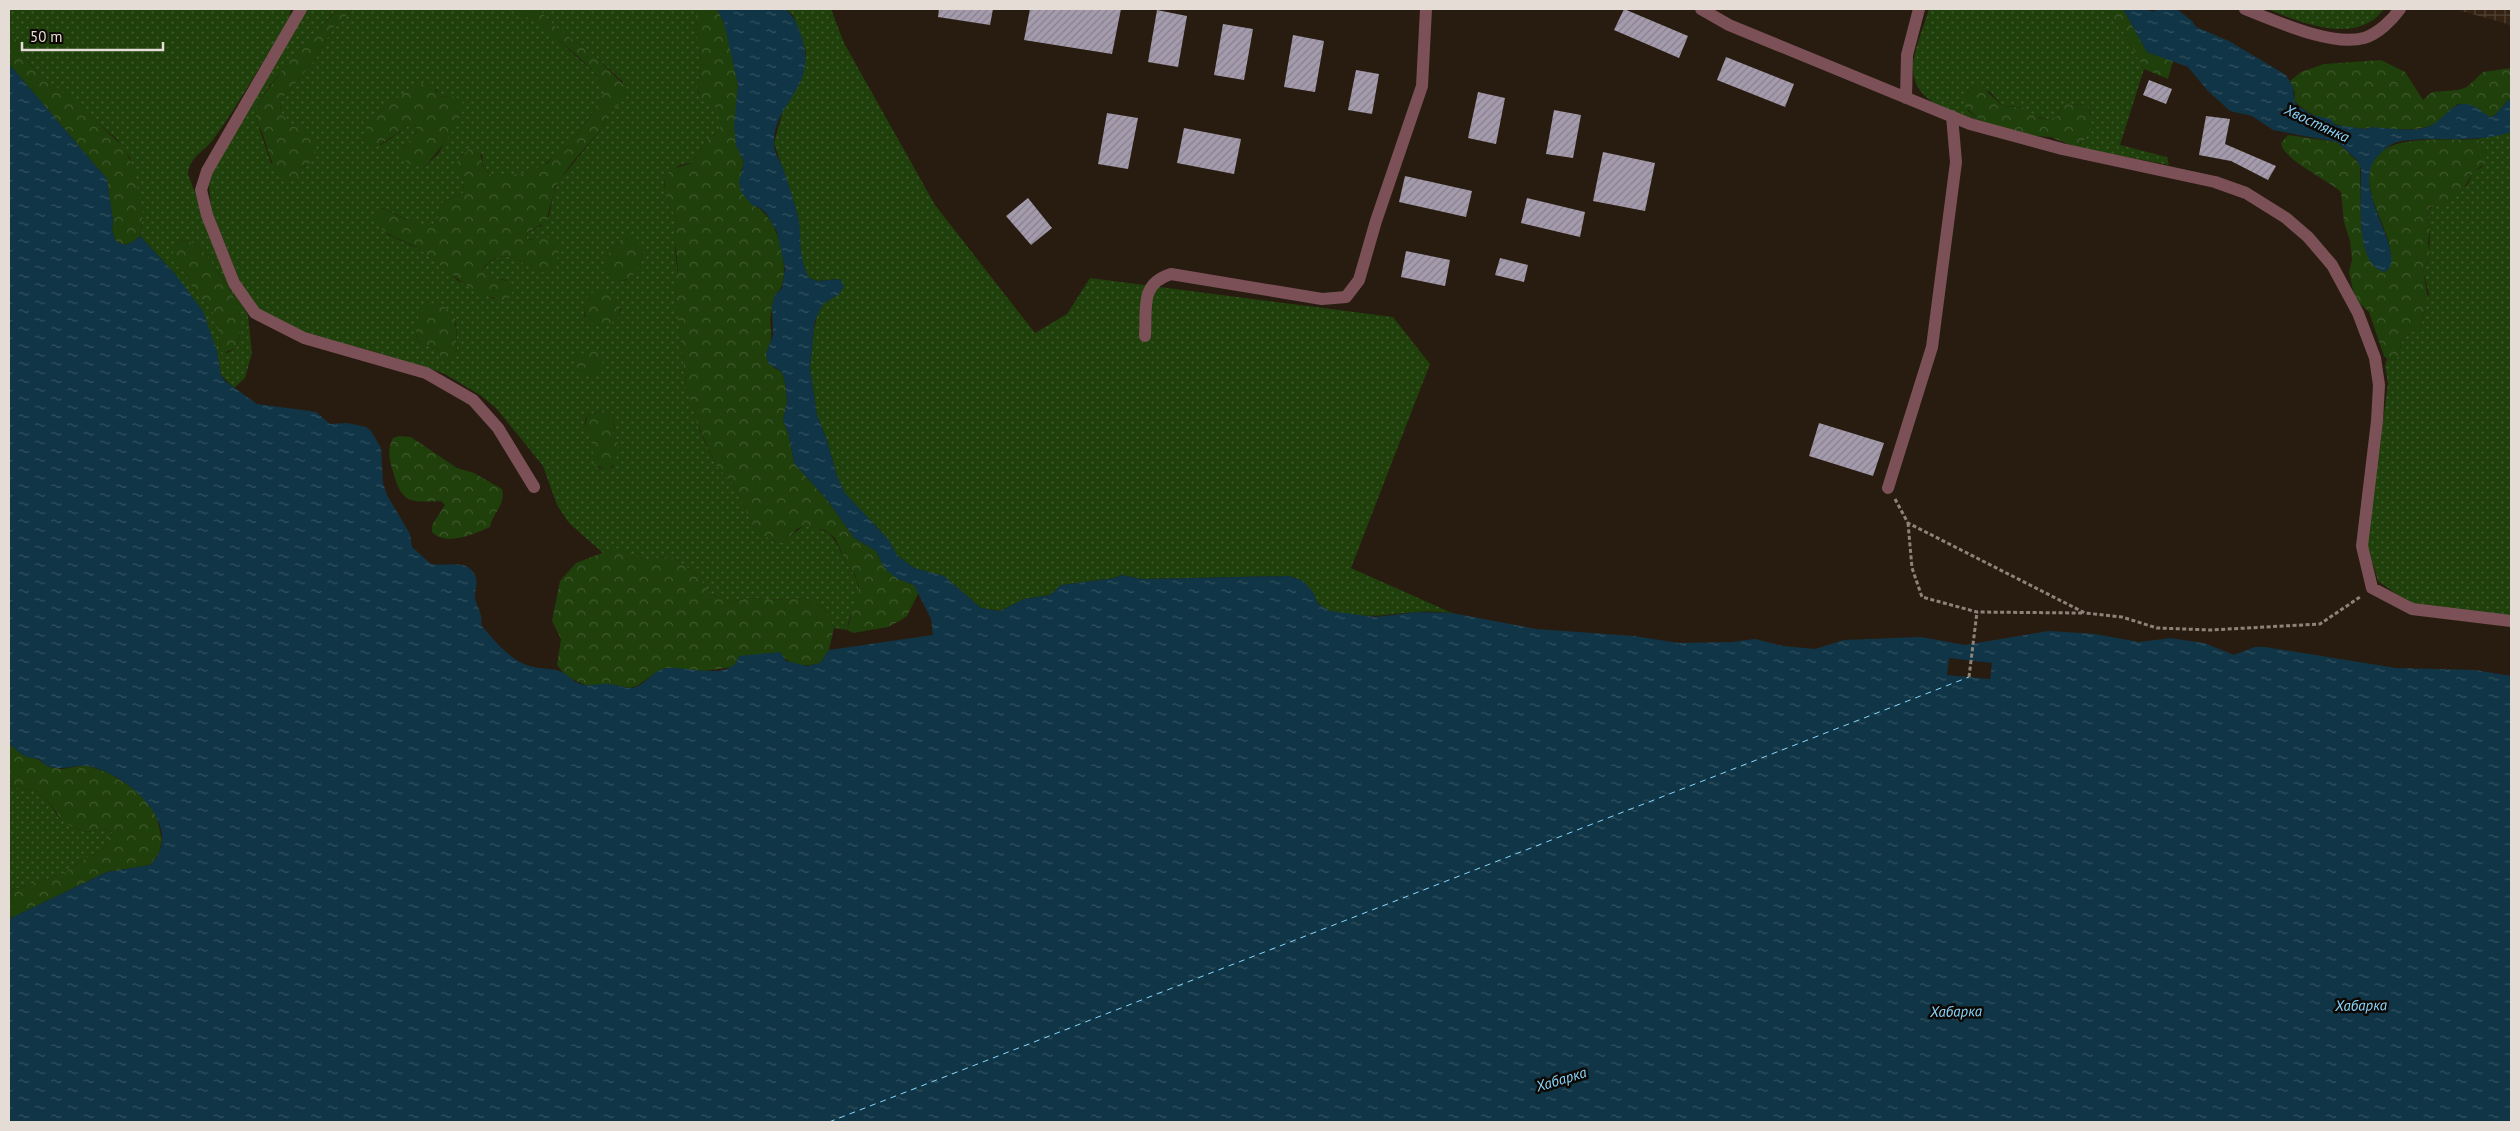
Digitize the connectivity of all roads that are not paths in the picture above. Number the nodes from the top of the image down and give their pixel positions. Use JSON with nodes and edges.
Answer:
{"nodes":[{"id":1,"x":300,"y":9,"type":"edge"},
{"id":2,"x":1426,"y":9,"type":"edge"},
{"id":3,"x":1701,"y":9,"type":"edge"},
{"id":4,"x":1920,"y":9,"type":"edge"},
{"id":5,"x":2245,"y":9,"type":"edge"},
{"id":6,"x":2400,"y":9,"type":"edge"},
{"id":7,"x":1906,"y":98,"type":"junction"},
{"id":8,"x":1952,"y":116,"type":"junction"},
{"id":9,"x":1145,"y":336,"type":"dead end"},
{"id":10,"x":534,"y":487,"type":"dead end"},
{"id":11,"x":1888,"y":488,"type":"road end"},
{"id":12,"x":2511,"y":621,"type":"edge"}],
"edges":[{"from":1,"to":10,"type":"street"},
{"from":2,"to":9,"type":"street"},
{"from":3,"to":7,"type":"street"},
{"from":4,"to":7,"type":"street"},
{"from":5,"to":6,"type":"street"},
{"from":7,"to":8,"type":"street"},
{"from":8,"to":11,"type":"street"},
{"from":8,"to":12,"type":"street"}]}
